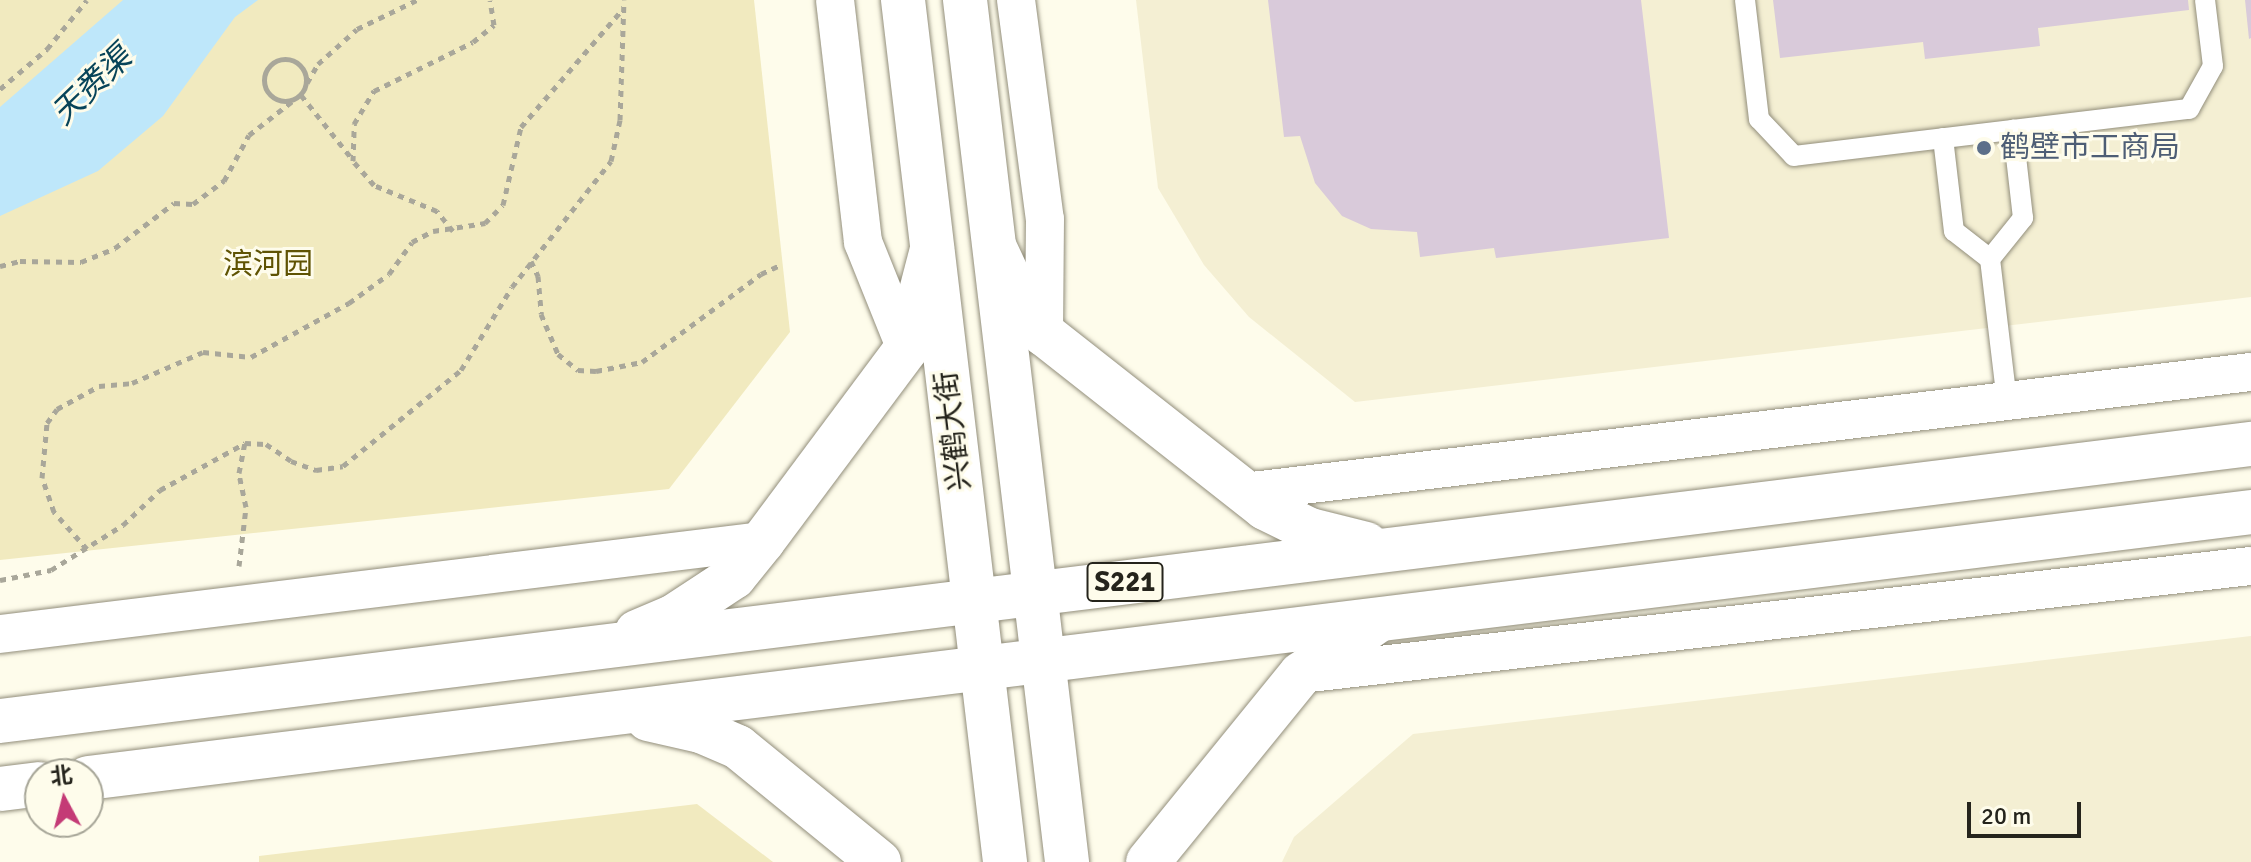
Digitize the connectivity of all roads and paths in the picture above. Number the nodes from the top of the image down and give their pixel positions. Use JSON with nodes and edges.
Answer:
{"nodes":[{"id":1,"x":87,"y":0,"type":"edge"},
{"id":2,"x":417,"y":0,"type":"edge"},
{"id":3,"x":490,"y":0,"type":"edge"},
{"id":4,"x":624,"y":0,"type":"edge"},
{"id":5,"x":835,"y":0,"type":"edge"},
{"id":6,"x":903,"y":0,"type":"edge"},
{"id":7,"x":965,"y":0,"type":"edge"},
{"id":8,"x":1016,"y":0,"type":"edge"},
{"id":9,"x":1745,"y":0,"type":"edge"},
{"id":10,"x":2205,"y":0,"type":"edge"},
{"id":11,"x":622,"y":11,"type":"junction"},
{"id":12,"x":307,"y":83,"type":"junction"},
{"id":13,"x":0,"y":89,"type":"edge"},
{"id":14,"x":298,"y":97,"type":"junction"},
{"id":15,"x":2013,"y":130,"type":"junction"},
{"id":16,"x":1943,"y":138,"type":"junction"},
{"id":17,"x":353,"y":161,"type":"junction"},
{"id":18,"x":454,"y":232,"type":"junction"},
{"id":19,"x":995,"y":248,"type":"junction"},
{"id":20,"x":932,"y":249,"type":"junction"},
{"id":21,"x":1990,"y":259,"type":"junction"},
{"id":22,"x":531,"y":261,"type":"junction"},
{"id":23,"x":782,"y":264,"type":"dead end"},
{"id":24,"x":0,"y":266,"type":"edge"},
{"id":25,"x":1044,"y":334,"type":"junction"},
{"id":26,"x":906,"y":349,"type":"junction"},
{"id":27,"x":2251,"y":372,"type":"edge"},
{"id":28,"x":2007,"y":401,"type":"junction"},
{"id":29,"x":245,"y":443,"type":"junction"},
{"id":30,"x":2251,"y":444,"type":"edge"},
{"id":31,"x":1244,"y":492,"type":"junction"},
{"id":32,"x":2251,"y":512,"type":"edge"},
{"id":33,"x":763,"y":541,"type":"junction"},
{"id":34,"x":87,"y":549,"type":"junction"},
{"id":35,"x":1391,"y":550,"type":"junction"},
{"id":36,"x":2251,"y":566,"type":"edge"},
{"id":37,"x":0,"y":580,"type":"edge"},
{"id":38,"x":1036,"y":593,"type":"junction"},
{"id":39,"x":975,"y":601,"type":"junction"},
{"id":40,"x":231,"y":606,"type":"junction"},
{"id":41,"x":1381,"y":618,"type":"junction"},
{"id":42,"x":0,"y":634,"type":"edge"},
{"id":43,"x":600,"y":648,"type":"junction"},
{"id":44,"x":1044,"y":660,"type":"junction"},
{"id":45,"x":982,"y":668,"type":"junction"},
{"id":46,"x":1301,"y":674,"type":"junction"},
{"id":47,"x":618,"y":713,"type":"junction"},
{"id":48,"x":0,"y":721,"type":"edge"},
{"id":49,"x":104,"y":776,"type":"edge"},
{"id":50,"x":24,"y":786,"type":"edge"},
{"id":51,"x":0,"y":789,"type":"edge"},
{"id":52,"x":879,"y":862,"type":"edge"},
{"id":53,"x":1005,"y":862,"type":"edge"},
{"id":54,"x":1067,"y":862,"type":"edge"},
{"id":55,"x":1148,"y":862,"type":"edge"}],
"edges":[{"from":1,"to":13,"type":"path"},
{"from":2,"to":12,"type":"path"},
{"from":3,"to":17,"type":"path"},
{"from":4,"to":11,"type":"path"},
{"from":5,"to":26,"type":"street"},
{"from":6,"to":20,"type":"main road","name":"兴鹤大街"},
{"from":7,"to":19,"type":"main road","name":"兴鹤大街"},
{"from":8,"to":25,"type":"street"},
{"from":9,"to":16,"type":"lane"},
{"from":10,"to":15,"type":"lane"},
{"from":11,"to":18,"type":"path"},
{"from":11,"to":22,"type":"path"},
{"from":12,"to":14,"type":"path"},
{"from":12,"to":14,"type":"path"},
{"from":14,"to":17,"type":"path"},
{"from":14,"to":24,"type":"path"},
{"from":15,"to":16,"type":"lane"},
{"from":15,"to":21,"type":"lane"},
{"from":16,"to":21,"type":"lane"},
{"from":17,"to":18,"type":"path"},
{"from":18,"to":34,"type":"path"},
{"from":19,"to":25,"type":"main road"},
{"from":19,"to":38,"type":"main road","name":"兴鹤大街"},
{"from":20,"to":26,"type":"main road"},
{"from":20,"to":39,"type":"main road","name":"兴鹤大街"},
{"from":21,"to":28,"type":"lane"},
{"from":22,"to":23,"type":"path"},
{"from":22,"to":29,"type":"path"},
{"from":25,"to":31,"type":"main road"},
{"from":26,"to":33,"type":"main road"},
{"from":27,"to":28,"type":"street"},
{"from":28,"to":31,"type":"street"},
{"from":29,"to":34,"type":"path"},
{"from":29,"to":40,"type":"path"},
{"from":30,"to":35,"type":"main road","number":"S221"},
{"from":31,"to":35,"type":"main road"},
{"from":32,"to":41,"type":"main road","number":"S221"},
{"from":33,"to":40,"type":"street"},
{"from":33,"to":43,"type":"main road"},
{"from":34,"to":37,"type":"path"},
{"from":35,"to":38,"type":"main road","number":"S221"},
{"from":36,"to":46,"type":"street"},
{"from":38,"to":39,"type":"main road","number":"S221"},
{"from":38,"to":44,"type":"main road","name":"兴鹤大街"},
{"from":39,"to":43,"type":"main road","number":"S221"},
{"from":39,"to":45,"type":"main road","name":"兴鹤大街"},
{"from":40,"to":42,"type":"street"},
{"from":41,"to":44,"type":"main road","number":"S221"},
{"from":41,"to":46,"type":"main road"},
{"from":43,"to":48,"type":"main road","number":"S221"},
{"from":44,"to":45,"type":"main road","number":"S221"},
{"from":44,"to":54,"type":"main road","name":"兴鹤大街"},
{"from":45,"to":47,"type":"main road","number":"S221"},
{"from":45,"to":53,"type":"main road","name":"兴鹤大街"},
{"from":46,"to":55,"type":"main road"},
{"from":47,"to":49,"type":"main road","number":"S221"},
{"from":47,"to":52,"type":"main road"},
{"from":50,"to":51,"type":"main road"}]}
